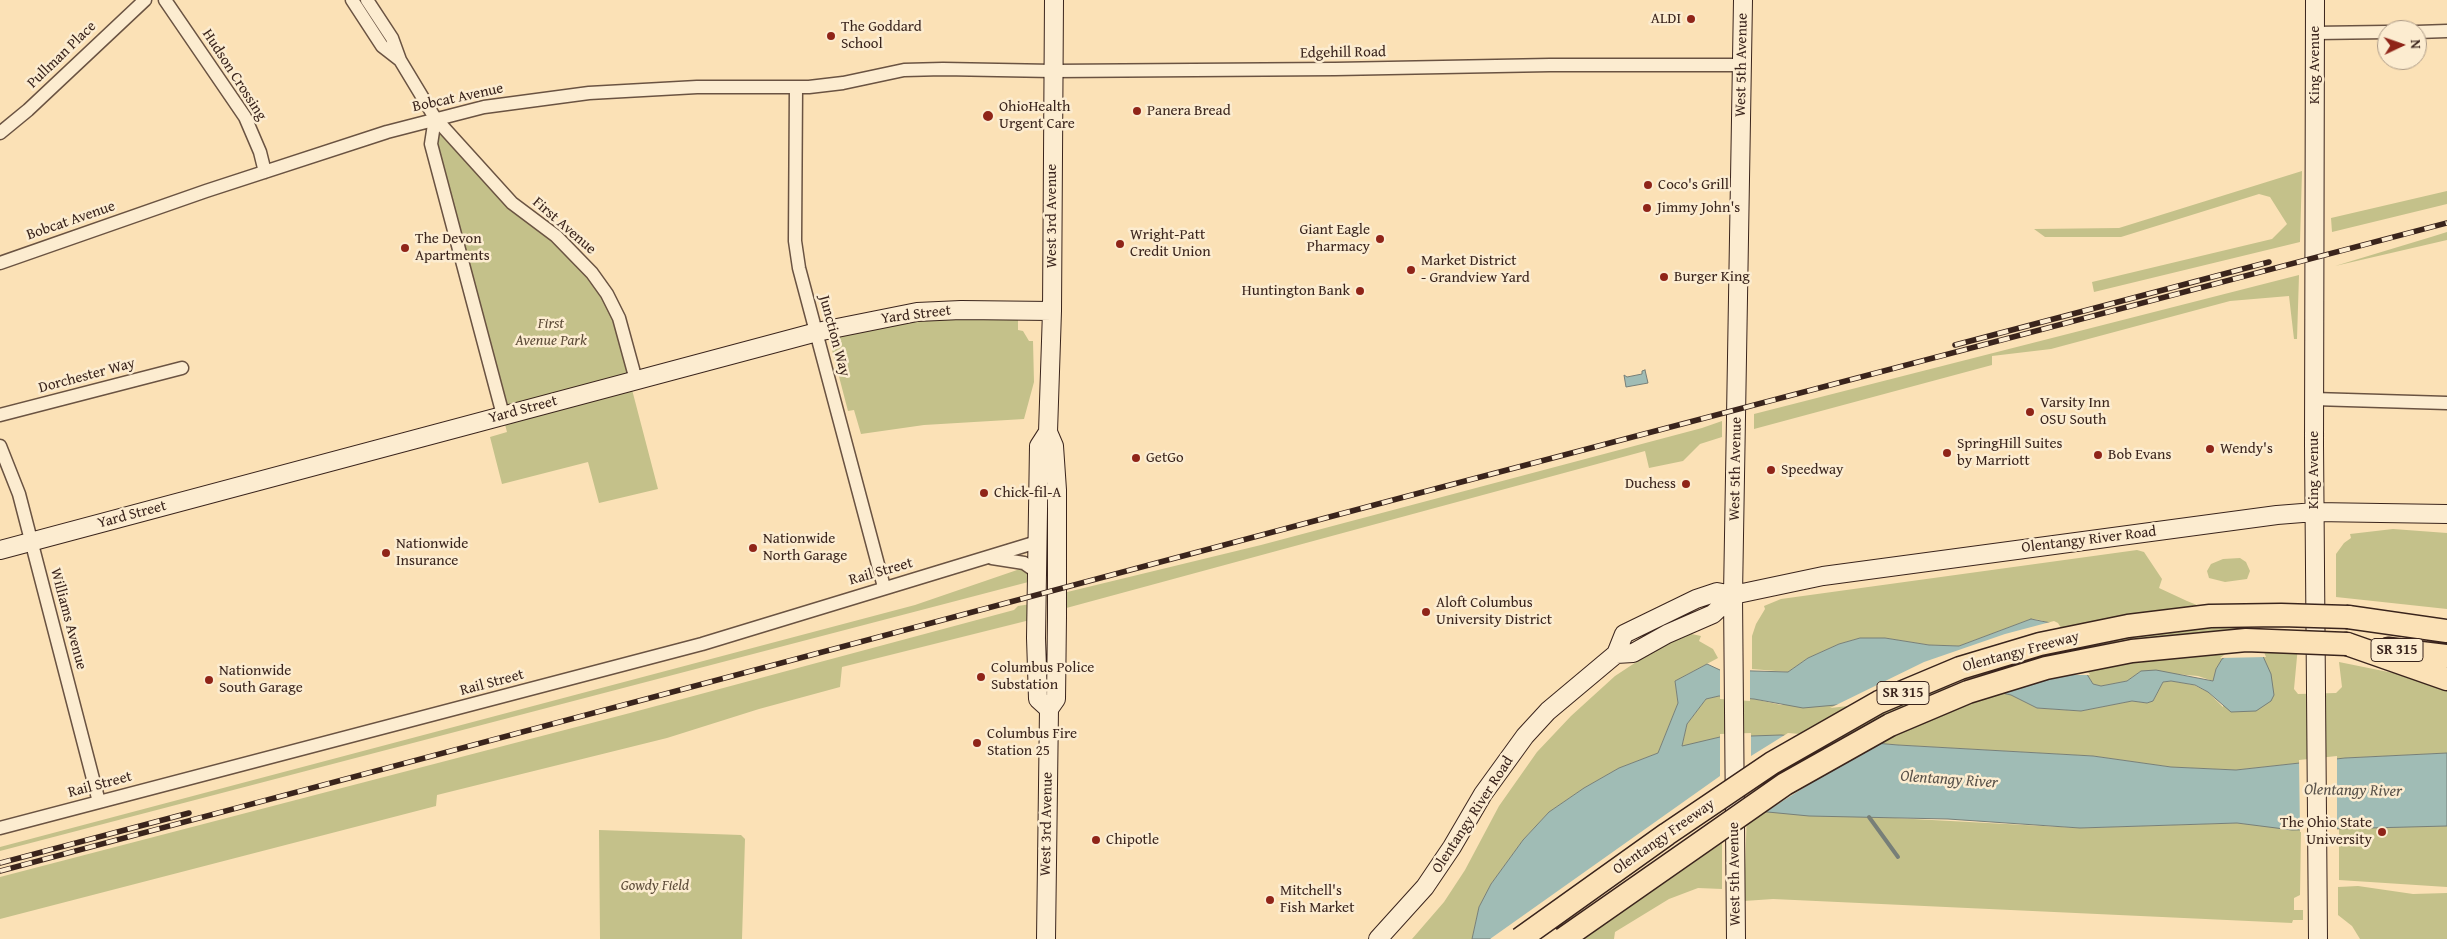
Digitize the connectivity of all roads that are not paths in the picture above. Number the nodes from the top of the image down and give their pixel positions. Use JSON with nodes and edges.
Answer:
{"nodes":[{"id":1,"x":145,"y":0,"type":"edge"},
{"id":2,"x":166,"y":0,"type":"edge"},
{"id":3,"x":352,"y":0,"type":"edge"},
{"id":4,"x":367,"y":0,"type":"edge"},
{"id":5,"x":1054,"y":0,"type":"edge"},
{"id":6,"x":1743,"y":0,"type":"edge"},
{"id":7,"x":2315,"y":0,"type":"edge"},
{"id":8,"x":2447,"y":31,"type":"edge"},
{"id":9,"x":2377,"y":32,"type":"edge"},
{"id":10,"x":2427,"y":32,"type":"edge"},
{"id":11,"x":2315,"y":33,"type":"junction"},
{"id":12,"x":400,"y":60,"type":"junction"},
{"id":13,"x":1742,"y":65,"type":"junction"},
{"id":14,"x":943,"y":69,"type":"joint"},
{"id":15,"x":1054,"y":71,"type":"junction"},
{"id":16,"x":796,"y":87,"type":"junction"},
{"id":17,"x":435,"y":118,"type":"junction"},
{"id":18,"x":0,"y":133,"type":"edge"},
{"id":19,"x":264,"y":172,"type":"junction"},
{"id":20,"x":0,"y":262,"type":"edge"},
{"id":21,"x":1052,"y":311,"type":"junction"},
{"id":22,"x":817,"y":332,"type":"junction"},
{"id":23,"x":182,"y":368,"type":"dead end"},
{"id":24,"x":636,"y":380,"type":"junction"},
{"id":25,"x":2314,"y":399,"type":"junction"},
{"id":26,"x":2447,"y":403,"type":"edge"},
{"id":27,"x":503,"y":415,"type":"junction"},
{"id":28,"x":0,"y":416,"type":"edge"},
{"id":29,"x":1048,"y":432,"type":"junction"},
{"id":30,"x":0,"y":446,"type":"edge"},
{"id":31,"x":2315,"y":512,"type":"junction"},
{"id":32,"x":2447,"y":514,"type":"edge"},
{"id":33,"x":30,"y":542,"type":"junction"},
{"id":34,"x":1037,"y":542,"type":"junction"},
{"id":35,"x":0,"y":550,"type":"edge"},
{"id":36,"x":989,"y":558,"type":"junction"},
{"id":37,"x":1037,"y":572,"type":"junction"},
{"id":38,"x":884,"y":587,"type":"junction"},
{"id":39,"x":1733,"y":596,"type":"junction"},
{"id":40,"x":2447,"y":631,"type":"edge"},
{"id":41,"x":2347,"y":644,"type":"junction"},
{"id":42,"x":1057,"y":654,"type":"junction"},
{"id":43,"x":2447,"y":656,"type":"edge"},
{"id":44,"x":2447,"y":679,"type":"edge"},
{"id":45,"x":1049,"y":709,"type":"junction"},
{"id":46,"x":99,"y":802,"type":"junction"},
{"id":47,"x":0,"y":828,"type":"edge"},
{"id":48,"x":1046,"y":939,"type":"edge"},
{"id":49,"x":1378,"y":939,"type":"edge"},
{"id":50,"x":1520,"y":939,"type":"edge"},
{"id":51,"x":1563,"y":939,"type":"edge"},
{"id":52,"x":1736,"y":939,"type":"edge"},
{"id":53,"x":2318,"y":939,"type":"edge"}],
"edges":[{"from":1,"to":18,"type":"street","name":"Pullman Place"},
{"from":2,"to":19,"type":"street","name":"Hudson Crossing"},
{"from":3,"to":12,"type":"street","name":"First Avenue"},
{"from":4,"to":12,"type":"street","name":"First Avenue"},
{"from":5,"to":15,"type":"street","name":"West 3rd Avenue"},
{"from":6,"to":13,"type":"street","name":"West 5th Avenue"},
{"from":7,"to":11,"type":"street","name":"King Avenue"},
{"from":8,"to":10,"type":"street"},
{"from":9,"to":11,"type":"street"},
{"from":11,"to":25,"type":"street","name":"King Avenue"},
{"from":12,"to":17,"type":"street","name":"First Avenue"},
{"from":13,"to":15,"type":"street","name":"Edgehill Road"},
{"from":13,"to":39,"type":"street","name":"West 5th Avenue"},
{"from":14,"to":15,"type":"street","name":"Edgehill Road"},
{"from":14,"to":16,"type":"street","name":"Bobcat Avenue"},
{"from":15,"to":21,"type":"street","name":"West 3rd Avenue"},
{"from":16,"to":17,"type":"street","name":"Bobcat Avenue"},
{"from":16,"to":22,"type":"street","name":"Junction Way"},
{"from":17,"to":19,"type":"street","name":"Bobcat Avenue"},
{"from":17,"to":24,"type":"street","name":"First Avenue"},
{"from":17,"to":27,"type":"street"},
{"from":19,"to":20,"type":"street","name":"Bobcat Avenue"},
{"from":21,"to":22,"type":"street","name":"Yard Street"},
{"from":21,"to":29,"type":"street","name":"West 3rd Avenue"},
{"from":22,"to":24,"type":"street","name":"Yard Street"},
{"from":22,"to":38,"type":"street","name":"Junction Way"},
{"from":23,"to":28,"type":"street","name":"Dorchester Way"},
{"from":24,"to":27,"type":"street","name":"Yard Street"},
{"from":25,"to":26,"type":"street"},
{"from":25,"to":31,"type":"street","name":"King Avenue"},
{"from":27,"to":33,"type":"street","name":"Yard Street"},
{"from":29,"to":34,"type":"street","name":"West 3rd Avenue"},
{"from":29,"to":42,"type":"street","name":"West 3rd Avenue"},
{"from":30,"to":33,"type":"street","name":"Williams Avenue"},
{"from":31,"to":32,"type":"street","name":"Olentangy River Road"},
{"from":31,"to":39,"type":"street","name":"Olentangy River Road"},
{"from":31,"to":53,"type":"street","name":"King Avenue"},
{"from":33,"to":35,"type":"street","name":"Yard Street"},
{"from":33,"to":46,"type":"street","name":"Williams Avenue"},
{"from":34,"to":36,"type":"street","name":"Rail Street"},
{"from":34,"to":37,"type":"street","name":"West 3rd Avenue"},
{"from":34,"to":42,"type":"street"},
{"from":36,"to":37,"type":"street","name":"Rail Street"},
{"from":36,"to":38,"type":"street","name":"Rail Street"},
{"from":37,"to":45,"type":"street","name":"West 3rd Avenue"},
{"from":38,"to":46,"type":"street","name":"Rail Street"},
{"from":39,"to":49,"type":"street","name":"Olentangy River Road"},
{"from":39,"to":52,"type":"street","name":"West 5th Avenue","bridge":true},
{"from":40,"to":50,"type":"highway","name":"Olentangy Freeway","number":"SR 315","bridge":true},
{"from":41,"to":43,"type":"highway","name":"Olentangy Freeway","number":"SR 315"},
{"from":41,"to":44,"type":"highway"},
{"from":41,"to":51,"type":"highway","name":"Olentangy Freeway","number":"SR 315","bridge":true},
{"from":42,"to":45,"type":"street","name":"West 3rd Avenue"},
{"from":45,"to":48,"type":"street","name":"West 3rd Avenue"},
{"from":46,"to":47,"type":"street","name":"Rail Street"}]}
